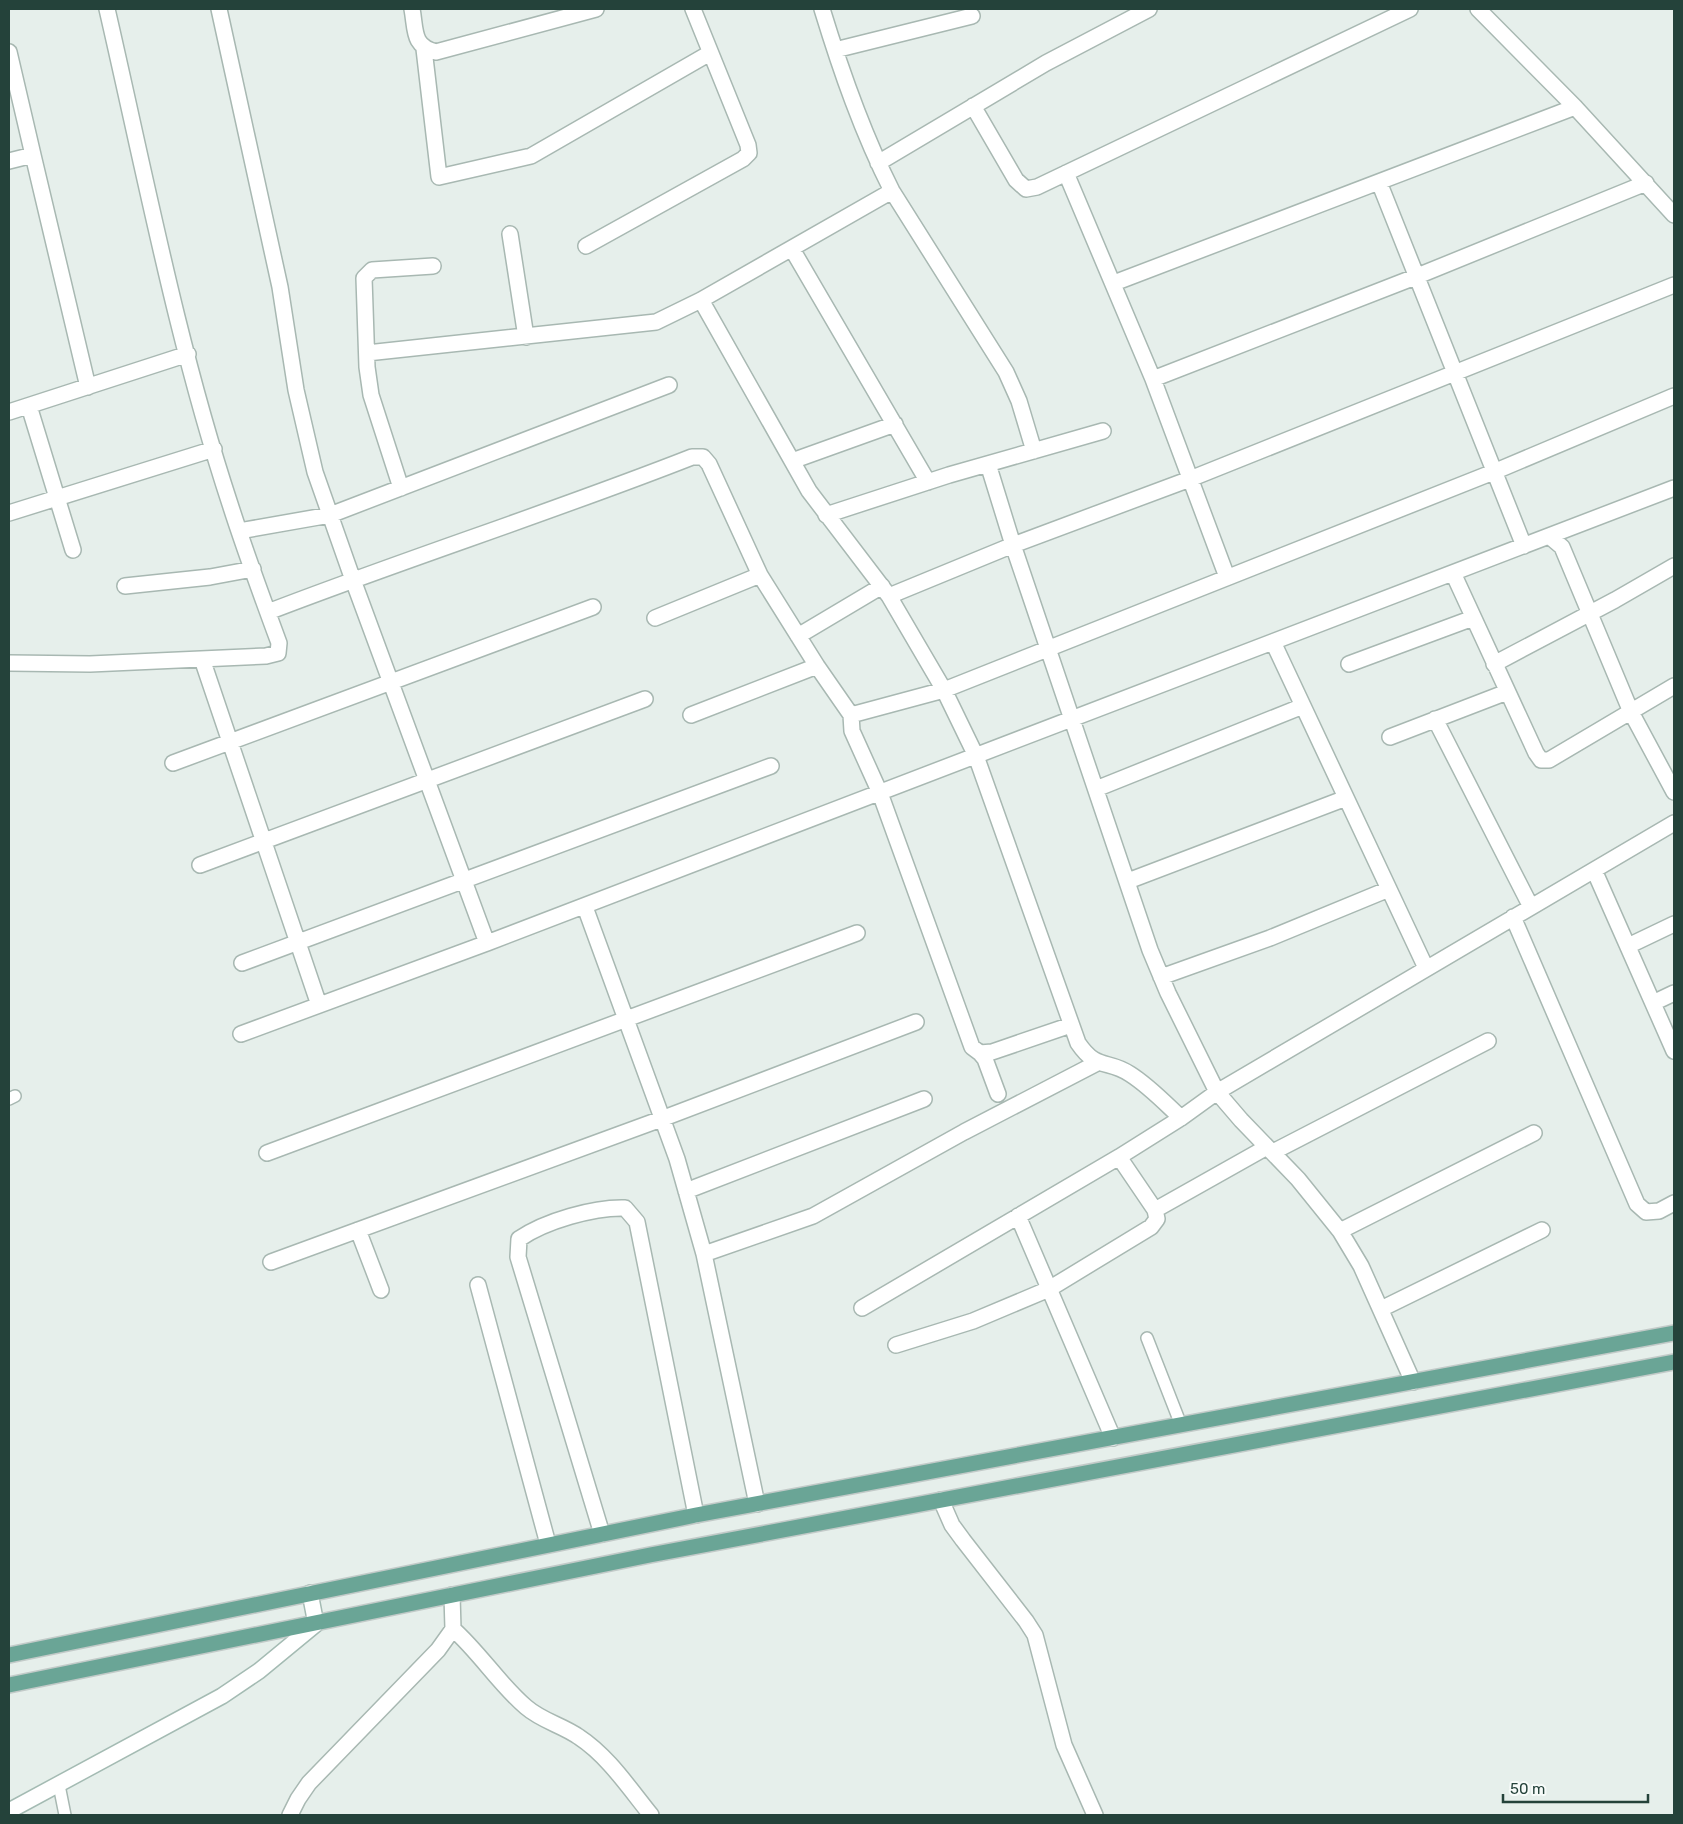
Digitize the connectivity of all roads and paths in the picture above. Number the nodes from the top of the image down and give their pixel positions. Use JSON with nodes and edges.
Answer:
{"nodes":[{"id":1,"x":107,"y":9,"type":"edge"},
{"id":2,"x":219,"y":9,"type":"edge"},
{"id":3,"x":412,"y":9,"type":"edge"},
{"id":4,"x":596,"y":9,"type":"edge"},
{"id":5,"x":693,"y":9,"type":"edge"},
{"id":6,"x":822,"y":9,"type":"edge"},
{"id":7,"x":1149,"y":9,"type":"edge"},
{"id":8,"x":1410,"y":9,"type":"edge"},
{"id":9,"x":1478,"y":9,"type":"edge"},
{"id":10,"x":972,"y":16,"type":"dead end"},
{"id":11,"x":424,"y":49,"type":"junction"},
{"id":12,"x":835,"y":50,"type":"junction"},
{"id":13,"x":9,"y":52,"type":"edge"},
{"id":14,"x":710,"y":53,"type":"junction"},
{"id":15,"x":973,"y":106,"type":"junction"},
{"id":16,"x":1575,"y":107,"type":"junction"},
{"id":17,"x":33,"y":155,"type":"junction"},
{"id":18,"x":9,"y":162,"type":"edge"},
{"id":19,"x":878,"y":163,"type":"junction"},
{"id":20,"x":1066,"y":173,"type":"junction"},
{"id":21,"x":1378,"y":182,"type":"junction"},
{"id":22,"x":1646,"y":184,"type":"junction"},
{"id":23,"x":892,"y":190,"type":"junction"},
{"id":24,"x":1674,"y":215,"type":"edge"},
{"id":25,"x":510,"y":234,"type":"dead end"},
{"id":26,"x":586,"y":246,"type":"dead end"},
{"id":27,"x":792,"y":248,"type":"junction"},
{"id":28,"x":434,"y":266,"type":"dead end"},
{"id":29,"x":1415,"y":277,"type":"junction"},
{"id":30,"x":1114,"y":283,"type":"junction"},
{"id":31,"x":1674,"y":285,"type":"edge"},
{"id":32,"x":701,"y":300,"type":"junction"},
{"id":33,"x":526,"y":337,"type":"junction"},
{"id":34,"x":367,"y":353,"type":"junction"},
{"id":35,"x":188,"y":354,"type":"junction"},
{"id":36,"x":1455,"y":374,"type":"junction"},
{"id":37,"x":1153,"y":379,"type":"junction"},
{"id":38,"x":669,"y":385,"type":"dead end"},
{"id":39,"x":88,"y":387,"type":"junction"},
{"id":40,"x":1674,"y":396,"type":"edge"},
{"id":41,"x":29,"y":406,"type":"junction"},
{"id":42,"x":9,"y":412,"type":"edge"},
{"id":43,"x":895,"y":424,"type":"junction"},
{"id":44,"x":1103,"y":431,"type":"dead end"},
{"id":45,"x":214,"y":449,"type":"junction"},
{"id":46,"x":1034,"y":451,"type":"junction"},
{"id":47,"x":792,"y":461,"type":"junction"},
{"id":48,"x":988,"y":464,"type":"junction"},
{"id":49,"x":1496,"y":471,"type":"junction"},
{"id":50,"x":1190,"y":479,"type":"junction"},
{"id":51,"x":928,"y":482,"type":"junction"},
{"id":52,"x":401,"y":488,"type":"junction"},
{"id":53,"x":1674,"y":488,"type":"edge"},
{"id":54,"x":56,"y":498,"type":"junction"},
{"id":55,"x":9,"y":513,"type":"edge"},
{"id":56,"x":330,"y":515,"type":"junction"},
{"id":57,"x":826,"y":515,"type":"junction"},
{"id":58,"x":239,"y":532,"type":"junction"},
{"id":59,"x":1549,"y":536,"type":"junction"},
{"id":60,"x":1013,"y":545,"type":"junction"},
{"id":61,"x":1524,"y":546,"type":"junction"},
{"id":62,"x":73,"y":550,"type":"dead end"},
{"id":63,"x":1674,"y":566,"type":"edge"},
{"id":64,"x":253,"y":569,"type":"junction"},
{"id":65,"x":1453,"y":573,"type":"junction"},
{"id":66,"x":760,"y":575,"type":"junction"},
{"id":67,"x":1226,"y":578,"type":"junction"},
{"id":68,"x":353,"y":580,"type":"junction"},
{"id":69,"x":125,"y":586,"type":"dead end"},
{"id":70,"x":886,"y":591,"type":"junction"},
{"id":71,"x":593,"y":607,"type":"dead end"},
{"id":72,"x":268,"y":612,"type":"junction"},
{"id":73,"x":1591,"y":613,"type":"junction"},
{"id":74,"x":655,"y":618,"type":"dead end"},
{"id":75,"x":1473,"y":618,"type":"junction"},
{"id":76,"x":798,"y":636,"type":"junction"},
{"id":77,"x":1273,"y":642,"type":"junction"},
{"id":78,"x":1047,"y":649,"type":"junction"},
{"id":79,"x":202,"y":659,"type":"junction"},
{"id":80,"x":9,"y":663,"type":"edge"},
{"id":81,"x":1349,"y":664,"type":"dead end"},
{"id":82,"x":1494,"y":664,"type":"junction"},
{"id":83,"x":817,"y":666,"type":"junction"},
{"id":84,"x":390,"y":681,"type":"junction"},
{"id":85,"x":1674,"y":686,"type":"edge"},
{"id":86,"x":944,"y":690,"type":"junction"},
{"id":87,"x":1507,"y":692,"type":"junction"},
{"id":88,"x":645,"y":699,"type":"dead end"},
{"id":89,"x":1303,"y":706,"type":"junction"},
{"id":90,"x":1631,"y":712,"type":"junction"},
{"id":91,"x":691,"y":715,"type":"dead end"},
{"id":92,"x":851,"y":715,"type":"junction"},
{"id":93,"x":1435,"y":719,"type":"junction"},
{"id":94,"x":1072,"y":720,"type":"junction"},
{"id":95,"x":1390,"y":737,"type":"dead end"},
{"id":96,"x":229,"y":741,"type":"junction"},
{"id":97,"x":976,"y":756,"type":"junction"},
{"id":98,"x":173,"y":763,"type":"dead end"},
{"id":99,"x":771,"y":766,"type":"dead end"},
{"id":100,"x":428,"y":781,"type":"junction"},
{"id":101,"x":1096,"y":789,"type":"junction"},
{"id":102,"x":1674,"y":792,"type":"edge"},
{"id":103,"x":880,"y":793,"type":"junction"},
{"id":104,"x":1346,"y":798,"type":"junction"},
{"id":105,"x":1674,"y":823,"type":"edge"},
{"id":106,"x":264,"y":840,"type":"junction"},
{"id":107,"x":200,"y":865,"type":"dead end"},
{"id":108,"x":1594,"y":870,"type":"junction"},
{"id":109,"x":466,"y":880,"type":"junction"},
{"id":110,"x":1128,"y":881,"type":"junction"},
{"id":111,"x":1389,"y":889,"type":"junction"},
{"id":112,"x":1531,"y":906,"type":"junction"},
{"id":113,"x":585,"y":907,"type":"junction"},
{"id":114,"x":1512,"y":918,"type":"junction"},
{"id":115,"x":1674,"y":924,"type":"edge"},
{"id":116,"x":857,"y":933,"type":"dead end"},
{"id":117,"x":297,"y":942,"type":"junction"},
{"id":118,"x":487,"y":943,"type":"junction"},
{"id":119,"x":1628,"y":946,"type":"junction"},
{"id":120,"x":242,"y":963,"type":"dead end"},
{"id":121,"x":1426,"y":968,"type":"junction"},
{"id":122,"x":1161,"y":978,"type":"junction"},
{"id":123,"x":1674,"y":993,"type":"edge"},
{"id":124,"x":1653,"y":1003,"type":"junction"},
{"id":125,"x":319,"y":1005,"type":"junction"},
{"id":126,"x":626,"y":1019,"type":"junction"},
{"id":127,"x":916,"y":1022,"type":"dead end"},
{"id":128,"x":1071,"y":1024,"type":"junction"},
{"id":129,"x":241,"y":1034,"type":"dead end"},
{"id":130,"x":1488,"y":1041,"type":"dead end"},
{"id":131,"x":1674,"y":1051,"type":"edge"},
{"id":132,"x":980,"y":1053,"type":"junction"},
{"id":133,"x":1097,"y":1063,"type":"junction"},
{"id":134,"x":1217,"y":1092,"type":"junction"},
{"id":135,"x":998,"y":1094,"type":"dead end"},
{"id":136,"x":924,"y":1099,"type":"dead end"},
{"id":137,"x":664,"y":1118,"type":"junction"},
{"id":138,"x":1181,"y":1118,"type":"junction"},
{"id":139,"x":1534,"y":1133,"type":"dead end"},
{"id":140,"x":1270,"y":1149,"type":"junction"},
{"id":141,"x":268,"y":1153,"type":"dead end"},
{"id":142,"x":1118,"y":1157,"type":"junction"},
{"id":143,"x":686,"y":1191,"type":"junction"},
{"id":144,"x":1674,"y":1203,"type":"edge"},
{"id":145,"x":1155,"y":1210,"type":"junction"},
{"id":146,"x":1018,"y":1216,"type":"junction"},
{"id":147,"x":358,"y":1230,"type":"junction"},
{"id":148,"x":1542,"y":1230,"type":"dead end"},
{"id":149,"x":1340,"y":1231,"type":"junction"},
{"id":150,"x":704,"y":1254,"type":"junction"},
{"id":151,"x":270,"y":1262,"type":"dead end"},
{"id":152,"x":478,"y":1285,"type":"dead end"},
{"id":153,"x":1049,"y":1289,"type":"junction"},
{"id":154,"x":381,"y":1290,"type":"dead end"},
{"id":155,"x":862,"y":1308,"type":"dead end"},
{"id":156,"x":1382,"y":1309,"type":"junction"},
{"id":157,"x":1674,"y":1333,"type":"edge"},
{"id":158,"x":1147,"y":1338,"type":"dead end"},
{"id":159,"x":896,"y":1345,"type":"dead end"},
{"id":160,"x":1674,"y":1362,"type":"edge"},
{"id":161,"x":1413,"y":1382,"type":"junction"},
{"id":162,"x":1181,"y":1425,"type":"junction"},
{"id":163,"x":1113,"y":1438,"type":"junction"},
{"id":164,"x":941,"y":1500,"type":"junction"},
{"id":165,"x":757,"y":1504,"type":"junction"},
{"id":166,"x":696,"y":1515,"type":"junction"},
{"id":167,"x":602,"y":1534,"type":"junction"},
{"id":168,"x":548,"y":1544,"type":"junction"},
{"id":169,"x":310,"y":1593,"type":"junction"},
{"id":170,"x":452,"y":1595,"type":"junction"},
{"id":171,"x":316,"y":1624,"type":"junction"},
{"id":172,"x":453,"y":1629,"type":"junction"},
{"id":173,"x":9,"y":1655,"type":"edge"},
{"id":174,"x":9,"y":1685,"type":"edge"},
{"id":175,"x":59,"y":1785,"type":"junction"},
{"id":176,"x":9,"y":1811,"type":"edge"},
{"id":177,"x":65,"y":1815,"type":"edge"},
{"id":178,"x":290,"y":1815,"type":"edge"},
{"id":179,"x":651,"y":1815,"type":"edge"},
{"id":180,"x":1095,"y":1815,"type":"edge"}],
"edges":[{"from":1,"to":35,"type":"street"},
{"from":2,"to":56,"type":"street"},
{"from":3,"to":11,"type":"street"},
{"from":4,"to":11,"type":"street"},
{"from":5,"to":14,"type":"street"},
{"from":6,"to":12,"type":"street"},
{"from":7,"to":15,"type":"street"},
{"from":8,"to":20,"type":"street"},
{"from":9,"to":16,"type":"street"},
{"from":10,"to":12,"type":"street"},
{"from":11,"to":14,"type":"street"},
{"from":12,"to":19,"type":"street"},
{"from":13,"to":17,"type":"street"},
{"from":14,"to":26,"type":"street"},
{"from":15,"to":19,"type":"street"},
{"from":15,"to":20,"type":"street"},
{"from":16,"to":21,"type":"street"},
{"from":16,"to":22,"type":"street"},
{"from":17,"to":18,"type":"street"},
{"from":17,"to":39,"type":"street"},
{"from":19,"to":23,"type":"street"},
{"from":20,"to":30,"type":"street"},
{"from":21,"to":29,"type":"street"},
{"from":21,"to":30,"type":"street"},
{"from":22,"to":24,"type":"street"},
{"from":22,"to":29,"type":"street"},
{"from":23,"to":27,"type":"street"},
{"from":23,"to":46,"type":"street"},
{"from":25,"to":33,"type":"street"},
{"from":27,"to":32,"type":"street"},
{"from":27,"to":43,"type":"street"},
{"from":28,"to":34,"type":"street"},
{"from":29,"to":36,"type":"street"},
{"from":29,"to":37,"type":"street"},
{"from":30,"to":37,"type":"street"},
{"from":31,"to":36,"type":"street"},
{"from":32,"to":33,"type":"street"},
{"from":32,"to":47,"type":"street"},
{"from":33,"to":34,"type":"street"},
{"from":34,"to":52,"type":"street"},
{"from":35,"to":39,"type":"street"},
{"from":35,"to":45,"type":"street"},
{"from":36,"to":49,"type":"street"},
{"from":36,"to":50,"type":"street"},
{"from":37,"to":50,"type":"street"},
{"from":38,"to":52,"type":"street"},
{"from":39,"to":41,"type":"street"},
{"from":40,"to":49,"type":"street"},
{"from":41,"to":42,"type":"street"},
{"from":41,"to":54,"type":"street"},
{"from":43,"to":47,"type":"street"},
{"from":43,"to":51,"type":"street"},
{"from":44,"to":46,"type":"street"},
{"from":45,"to":54,"type":"street"},
{"from":45,"to":58,"type":"street"},
{"from":46,"to":48,"type":"street"},
{"from":47,"to":57,"type":"street"},
{"from":48,"to":51,"type":"street"},
{"from":48,"to":60,"type":"street"},
{"from":49,"to":61,"type":"street"},
{"from":49,"to":67,"type":"street"},
{"from":50,"to":60,"type":"street"},
{"from":50,"to":67,"type":"street"},
{"from":51,"to":57,"type":"street"},
{"from":52,"to":56,"type":"street"},
{"from":53,"to":59,"type":"street"},
{"from":54,"to":55,"type":"street"},
{"from":54,"to":62,"type":"street"},
{"from":56,"to":58,"type":"street"},
{"from":56,"to":68,"type":"street"},
{"from":57,"to":70,"type":"street"},
{"from":58,"to":64,"type":"street"},
{"from":59,"to":61,"type":"street"},
{"from":59,"to":73,"type":"street"},
{"from":60,"to":70,"type":"street"},
{"from":60,"to":78,"type":"street"},
{"from":61,"to":65,"type":"street"},
{"from":63,"to":73,"type":"street"},
{"from":64,"to":69,"type":"street"},
{"from":64,"to":72,"type":"street"},
{"from":65,"to":75,"type":"street"},
{"from":65,"to":77,"type":"street"},
{"from":66,"to":68,"type":"street"},
{"from":66,"to":74,"type":"street"},
{"from":66,"to":76,"type":"street"},
{"from":67,"to":78,"type":"street"},
{"from":68,"to":72,"type":"street"},
{"from":68,"to":84,"type":"street"},
{"from":70,"to":76,"type":"street"},
{"from":70,"to":86,"type":"street"},
{"from":71,"to":84,"type":"street"},
{"from":72,"to":79,"type":"street"},
{"from":73,"to":82,"type":"street"},
{"from":73,"to":90,"type":"street"},
{"from":75,"to":81,"type":"street"},
{"from":75,"to":82,"type":"street"},
{"from":76,"to":83,"type":"street"},
{"from":77,"to":89,"type":"street"},
{"from":77,"to":94,"type":"street"},
{"from":78,"to":86,"type":"street"},
{"from":78,"to":94,"type":"street"},
{"from":79,"to":80,"type":"street"},
{"from":79,"to":96,"type":"street"},
{"from":82,"to":87,"type":"street"},
{"from":83,"to":91,"type":"street"},
{"from":83,"to":92,"type":"street"},
{"from":84,"to":96,"type":"street"},
{"from":84,"to":100,"type":"street"},
{"from":85,"to":90,"type":"street"},
{"from":86,"to":92,"type":"street"},
{"from":86,"to":97,"type":"street"},
{"from":87,"to":90,"type":"street"},
{"from":87,"to":93,"type":"street"},
{"from":88,"to":100,"type":"street"},
{"from":89,"to":101,"type":"street"},
{"from":89,"to":104,"type":"street"},
{"from":90,"to":102,"type":"street"},
{"from":92,"to":103,"type":"street"},
{"from":93,"to":95,"type":"street"},
{"from":93,"to":112,"type":"street"},
{"from":94,"to":97,"type":"street"},
{"from":94,"to":101,"type":"street"},
{"from":96,"to":98,"type":"street"},
{"from":96,"to":106,"type":"street"},
{"from":97,"to":103,"type":"street"},
{"from":97,"to":128,"type":"street"},
{"from":99,"to":109,"type":"street"},
{"from":100,"to":106,"type":"street"},
{"from":100,"to":109,"type":"street"},
{"from":101,"to":110,"type":"street"},
{"from":103,"to":113,"type":"street"},
{"from":103,"to":132,"type":"street"},
{"from":104,"to":110,"type":"street"},
{"from":104,"to":111,"type":"street"},
{"from":105,"to":108,"type":"street"},
{"from":106,"to":107,"type":"street"},
{"from":106,"to":117,"type":"street"},
{"from":108,"to":112,"type":"street"},
{"from":108,"to":119,"type":"street"},
{"from":109,"to":117,"type":"street"},
{"from":109,"to":118,"type":"street"},
{"from":110,"to":122,"type":"street"},
{"from":111,"to":121,"type":"street"},
{"from":111,"to":122,"type":"street"},
{"from":112,"to":114,"type":"street"},
{"from":113,"to":118,"type":"street"},
{"from":113,"to":126,"type":"street"},
{"from":114,"to":121,"type":"street"},
{"from":114,"to":144,"type":"street"},
{"from":115,"to":119,"type":"street"},
{"from":116,"to":126,"type":"street"},
{"from":117,"to":120,"type":"street"},
{"from":117,"to":125,"type":"street"},
{"from":118,"to":125,"type":"street"},
{"from":119,"to":124,"type":"street"},
{"from":121,"to":134,"type":"street"},
{"from":122,"to":134,"type":"street"},
{"from":123,"to":124,"type":"street"},
{"from":124,"to":131,"type":"street"},
{"from":125,"to":129,"type":"street"},
{"from":126,"to":137,"type":"street"},
{"from":126,"to":141,"type":"street"},
{"from":127,"to":137,"type":"street"},
{"from":128,"to":132,"type":"street"},
{"from":128,"to":133,"type":"street"},
{"from":130,"to":140,"type":"street"},
{"from":132,"to":135,"type":"street"},
{"from":133,"to":138,"type":"street"},
{"from":133,"to":150,"type":"street"},
{"from":134,"to":138,"type":"street"},
{"from":134,"to":140,"type":"street"},
{"from":136,"to":143,"type":"street"},
{"from":137,"to":143,"type":"street"},
{"from":137,"to":147,"type":"street"},
{"from":138,"to":142,"type":"street"},
{"from":139,"to":149,"type":"street"},
{"from":140,"to":145,"type":"street"},
{"from":140,"to":149,"type":"street"},
{"from":142,"to":145,"type":"street"},
{"from":142,"to":146,"type":"street"},
{"from":143,"to":150,"type":"street"},
{"from":145,"to":153,"type":"street"},
{"from":146,"to":153,"type":"street"},
{"from":146,"to":155,"type":"street"},
{"from":147,"to":151,"type":"street"},
{"from":147,"to":154,"type":"street"},
{"from":148,"to":156,"type":"street"},
{"from":149,"to":156,"type":"street"},
{"from":150,"to":165,"type":"street"},
{"from":152,"to":168,"type":"street"},
{"from":153,"to":159,"type":"street"},
{"from":153,"to":163,"type":"street"},
{"from":156,"to":161,"type":"street"},
{"from":157,"to":161,"type":"main road"},
{"from":158,"to":162,"type":"lane"},
{"from":160,"to":164,"type":"main road"},
{"from":161,"to":162,"type":"main road"},
{"from":162,"to":163,"type":"main road"},
{"from":163,"to":165,"type":"main road"},
{"from":164,"to":170,"type":"main road"},
{"from":164,"to":180,"type":"street"},
{"from":165,"to":166,"type":"main road"},
{"from":166,"to":167,"type":"main road"},
{"from":166,"to":167,"type":"street"},
{"from":167,"to":168,"type":"main road"},
{"from":168,"to":169,"type":"main road"},
{"from":169,"to":171,"type":"street"},
{"from":169,"to":173,"type":"main road"},
{"from":170,"to":171,"type":"main road"},
{"from":170,"to":172,"type":"street"},
{"from":171,"to":174,"type":"main road"},
{"from":171,"to":175,"type":"street"},
{"from":172,"to":178,"type":"street"},
{"from":172,"to":179,"type":"street"},
{"from":175,"to":176,"type":"street"},
{"from":175,"to":177,"type":"lane"}]}
